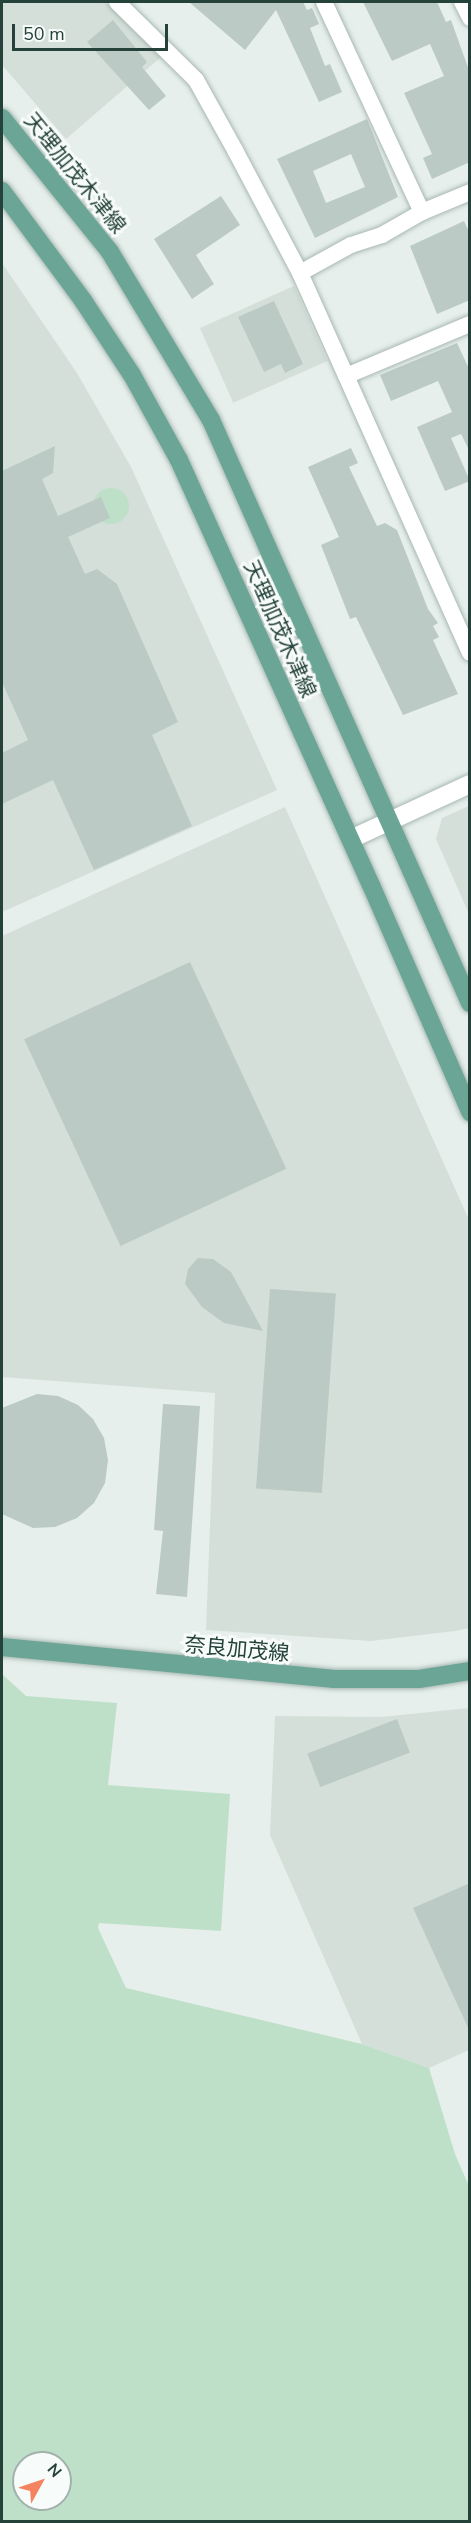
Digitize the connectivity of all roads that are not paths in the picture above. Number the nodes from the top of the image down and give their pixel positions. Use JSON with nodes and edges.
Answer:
{"nodes":[{"id":1,"x":117,"y":2,"type":"edge"},
{"id":2,"x":324,"y":2,"type":"edge"},
{"id":3,"x":462,"y":2,"type":"edge"},
{"id":4,"x":470,"y":18,"type":"edge"},
{"id":5,"x":2,"y":118,"type":"edge"},
{"id":6,"x":2,"y":191,"type":"edge"},
{"id":7,"x":470,"y":192,"type":"edge"},
{"id":8,"x":422,"y":212,"type":"junction"},
{"id":9,"x":300,"y":273,"type":"junction"},
{"id":10,"x":469,"y":326,"type":"edge"},
{"id":11,"x":346,"y":376,"type":"junction"},
{"id":12,"x":469,"y":651,"type":"edge"},
{"id":13,"x":470,"y":784,"type":"edge"},
{"id":14,"x":390,"y":821,"type":"junction"},
{"id":15,"x":351,"y":839,"type":"junction"},
{"id":16,"x":470,"y":1003,"type":"edge"},
{"id":17,"x":470,"y":1112,"type":"edge"},
{"id":18,"x":2,"y":1647,"type":"edge"},
{"id":19,"x":470,"y":1671,"type":"edge"}],
"edges":[{"from":1,"to":9,"type":"street"},
{"from":2,"to":8,"type":"street"},
{"from":3,"to":4,"type":"street"},
{"from":5,"to":14,"type":"main road","name":"天理加茂木津線"},
{"from":6,"to":15,"type":"main road","name":"天理加茂木津線"},
{"from":7,"to":8,"type":"street"},
{"from":8,"to":9,"type":"street"},
{"from":9,"to":11,"type":"street"},
{"from":10,"to":11,"type":"street"},
{"from":11,"to":12,"type":"street"},
{"from":13,"to":14,"type":"street"},
{"from":14,"to":15,"type":"street"},
{"from":14,"to":16,"type":"main road","name":"天理加茂木津線"},
{"from":15,"to":17,"type":"main road","name":"天理加茂木津線"},
{"from":18,"to":19,"type":"main road","name":"奈良加茂線"}]}
